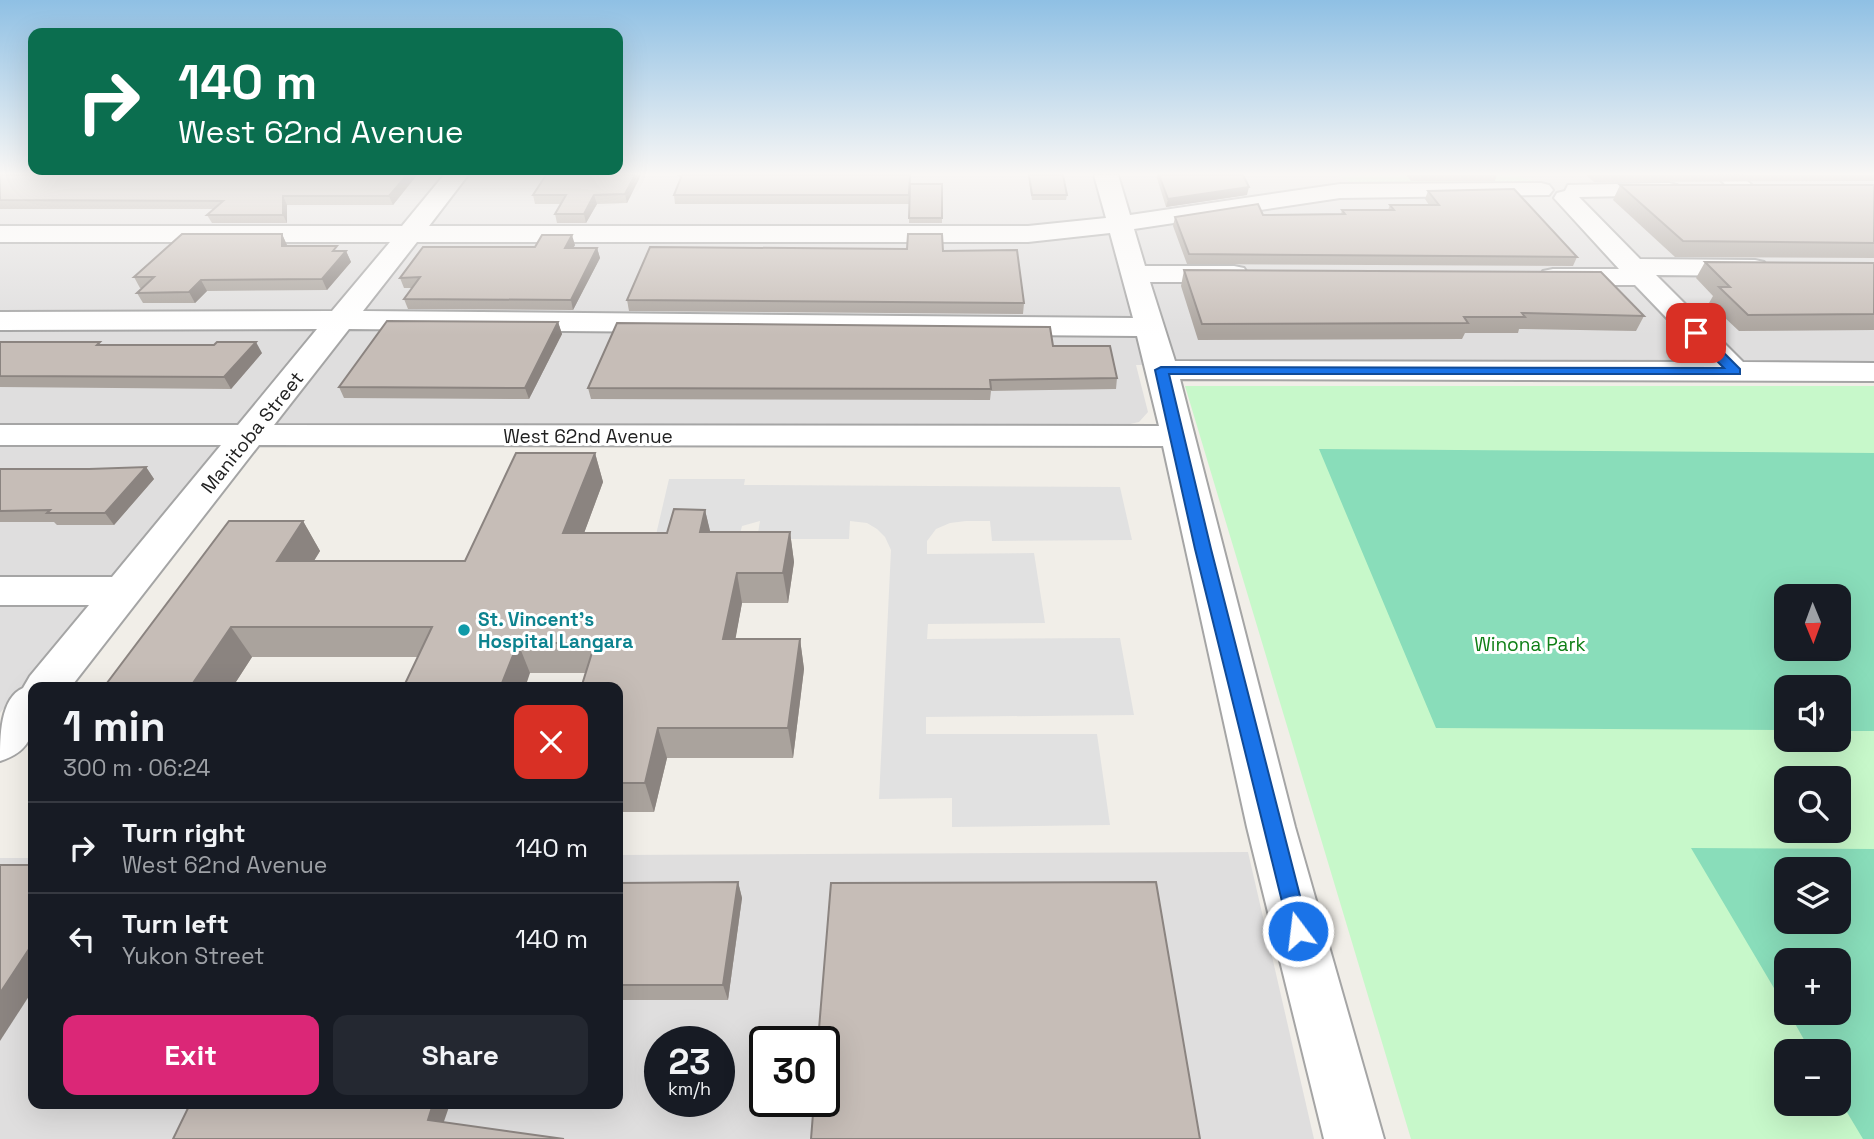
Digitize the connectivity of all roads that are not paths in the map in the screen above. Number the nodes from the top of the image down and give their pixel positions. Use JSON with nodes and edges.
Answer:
{"nodes":[{"id":1,"x":415,"y":228,"type":"edge"},
{"id":2,"x":1082,"y":228,"type":"edge"},
{"id":3,"x":1121,"y":228,"type":"edge"},
{"id":4,"x":1594,"y":228,"type":"edge"},
{"id":5,"x":0,"y":234,"type":"edge"},
{"id":6,"x":410,"y":234,"type":"junction"},
{"id":7,"x":1776,"y":268,"type":"edge"},
{"id":8,"x":1636,"y":272,"type":"junction"},
{"id":9,"x":1134,"y":274,"type":"junction"},
{"id":10,"x":1257,"y":275,"type":"edge"},
{"id":11,"x":1531,"y":276,"type":"edge"},
{"id":12,"x":0,"y":321,"type":"edge"},
{"id":13,"x":340,"y":321,"type":"junction"},
{"id":14,"x":1149,"y":327,"type":"junction"},
{"id":15,"x":1161,"y":370,"type":"junction"},
{"id":16,"x":1735,"y":372,"type":"junction"},
{"id":17,"x":1874,"y":372,"type":"edge"},
{"id":18,"x":0,"y":435,"type":"edge"},
{"id":19,"x":250,"y":435,"type":"junction"},
{"id":20,"x":1176,"y":436,"type":"junction"},
{"id":21,"x":0,"y":591,"type":"edge"},
{"id":22,"x":124,"y":591,"type":"junction"},
{"id":23,"x":50,"y":682,"type":"edge"},
{"id":24,"x":28,"y":708,"type":"edge"},
{"id":25,"x":0,"y":743,"type":"edge"},
{"id":26,"x":1354,"y":1139,"type":"edge"}],
"edges":[{"from":1,"to":6,"type":"street","name":"Manitoba Street"},
{"from":2,"to":6,"type":"street"},
{"from":3,"to":9,"type":"street"},
{"from":4,"to":8,"type":"street"},
{"from":5,"to":6,"type":"street"},
{"from":6,"to":13,"type":"street","name":"Manitoba Street"},
{"from":7,"to":8,"type":"street"},
{"from":8,"to":11,"type":"street"},
{"from":8,"to":16,"type":"street"},
{"from":9,"to":10,"type":"street"},
{"from":9,"to":14,"type":"street"},
{"from":12,"to":13,"type":"street"},
{"from":13,"to":14,"type":"street"},
{"from":13,"to":19,"type":"street","name":"Manitoba Street"},
{"from":14,"to":15,"type":"street"},
{"from":15,"to":16,"type":"street"},
{"from":15,"to":20,"type":"street"},
{"from":16,"to":17,"type":"street"},
{"from":18,"to":19,"type":"street","name":"West 62nd Avenue"},
{"from":19,"to":20,"type":"street","name":"West 62nd Avenue"},
{"from":19,"to":22,"type":"street","name":"Manitoba Street"},
{"from":20,"to":26,"type":"street"},
{"from":21,"to":22,"type":"street"},
{"from":22,"to":23,"type":"street","name":"Manitoba Street"},
{"from":24,"to":25,"type":"street"}]}
